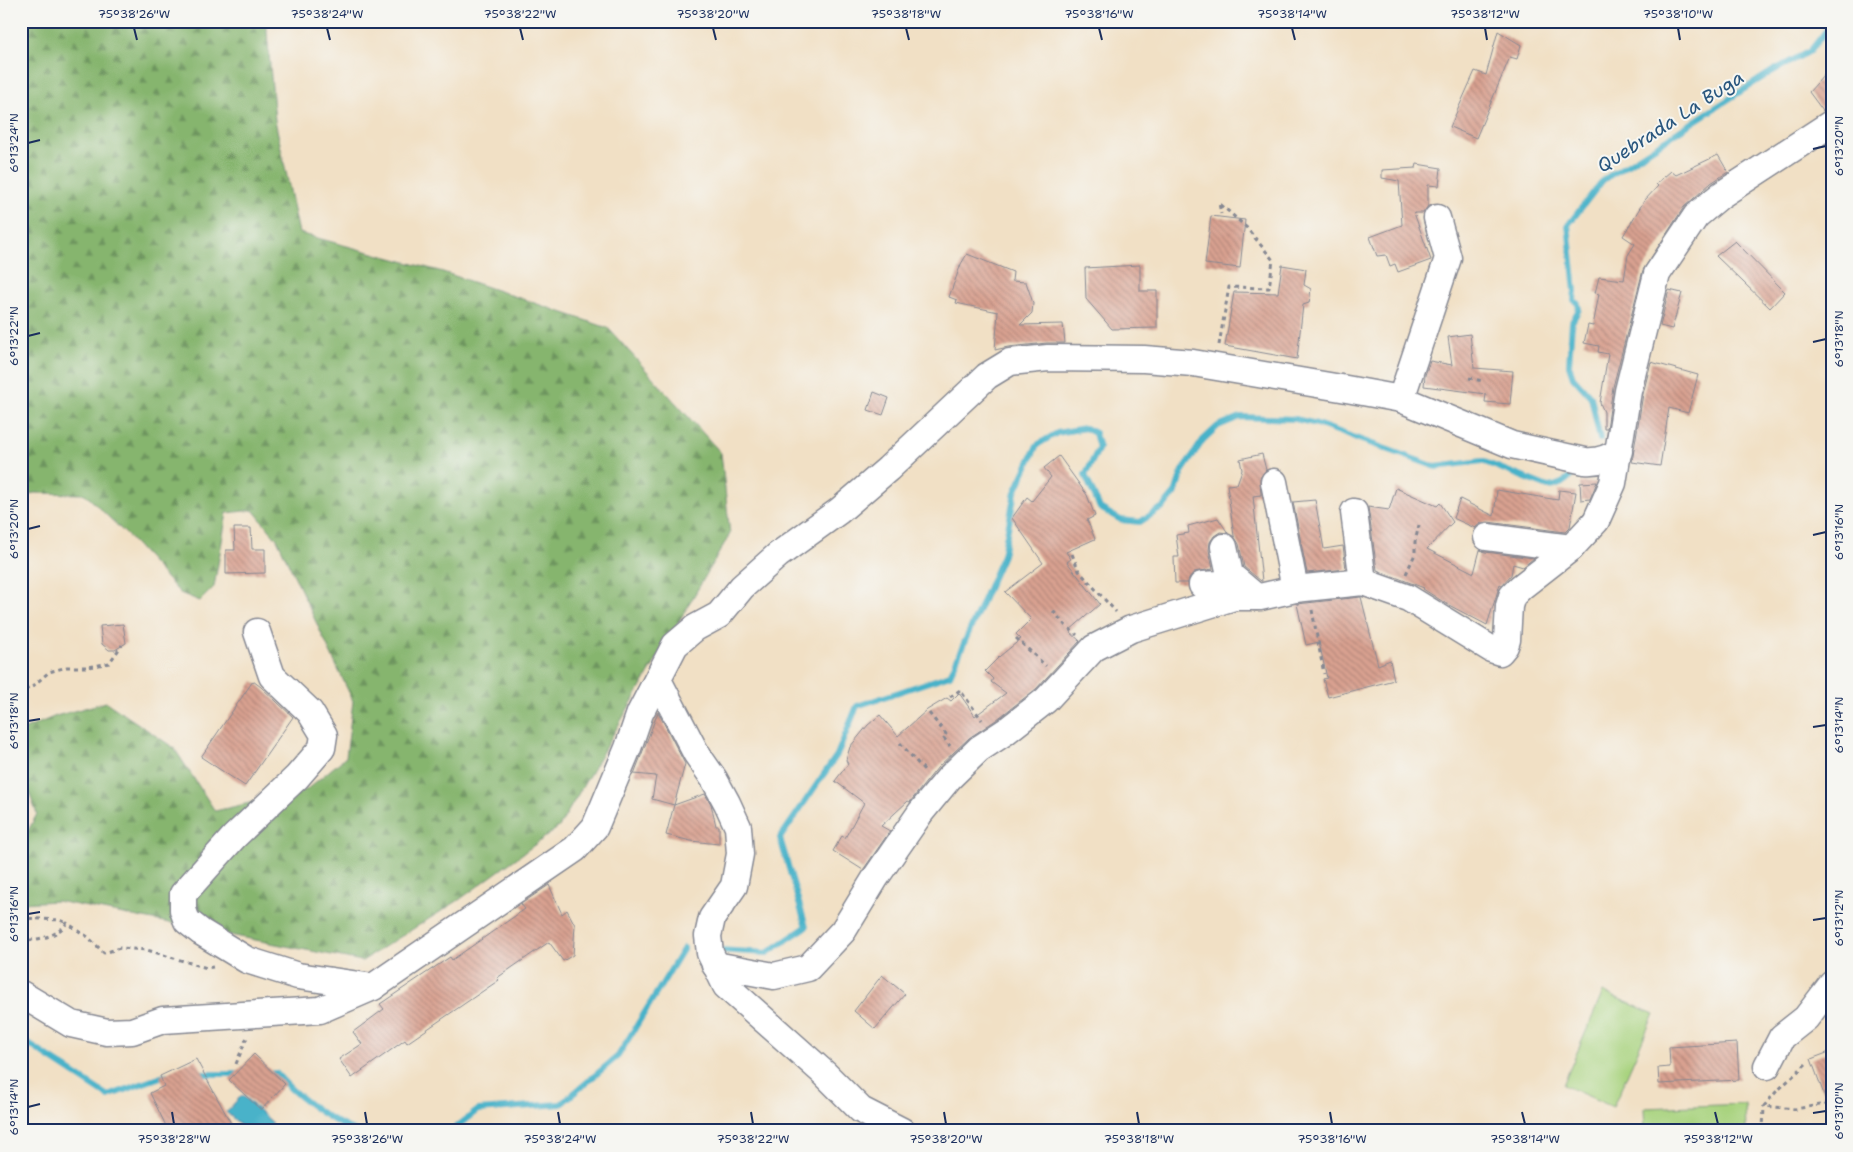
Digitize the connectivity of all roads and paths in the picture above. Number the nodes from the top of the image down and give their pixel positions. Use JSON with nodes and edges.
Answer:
{"nodes":[{"id":1,"x":1832,"y":123,"type":"edge"},
{"id":2,"x":1221,"y":214,"type":"dead end"},
{"id":3,"x":1437,"y":218,"type":"dead end"},
{"id":4,"x":1215,"y":366,"type":"junction"},
{"id":5,"x":1469,"y":378,"type":"dead end"},
{"id":6,"x":1483,"y":381,"type":"dead end"},
{"id":7,"x":1401,"y":399,"type":"junction"},
{"id":8,"x":1619,"y":451,"type":"junction"},
{"id":9,"x":1274,"y":482,"type":"dead end"},
{"id":10,"x":1354,"y":512,"type":"dead end"},
{"id":11,"x":1418,"y":525,"type":"dead end"},
{"id":12,"x":1487,"y":537,"type":"dead end"},
{"id":13,"x":1224,"y":547,"type":"dead end"},
{"id":14,"x":1571,"y":548,"type":"junction"},
{"id":15,"x":1072,"y":554,"type":"dead end"},
{"id":16,"x":1363,"y":582,"type":"junction"},
{"id":17,"x":1202,"y":585,"type":"dead end"},
{"id":18,"x":1302,"y":588,"type":"junction"},
{"id":19,"x":1247,"y":590,"type":"junction"},
{"id":20,"x":1408,"y":598,"type":"junction"},
{"id":21,"x":1053,"y":611,"type":"dead end"},
{"id":22,"x":1131,"y":629,"type":"junction"},
{"id":23,"x":257,"y":632,"type":"dead end"},
{"id":24,"x":1016,"y":638,"type":"dead end"},
{"id":25,"x":122,"y":645,"type":"dead end"},
{"id":26,"x":1093,"y":649,"type":"junction"},
{"id":27,"x":1324,"y":674,"type":"dead end"},
{"id":28,"x":658,"y":680,"type":"junction"},
{"id":29,"x":1063,"y":681,"type":"junction"},
{"id":30,"x":21,"y":697,"type":"edge"},
{"id":31,"x":950,"y":697,"type":"dead end"},
{"id":32,"x":929,"y":713,"type":"dead end"},
{"id":33,"x":996,"y":739,"type":"junction"},
{"id":34,"x":900,"y":743,"type":"dead end"},
{"id":35,"x":964,"y":764,"type":"junction"},
{"id":36,"x":941,"y":788,"type":"junction"},
{"id":37,"x":21,"y":918,"type":"edge"},
{"id":38,"x":67,"y":923,"type":"junction"},
{"id":39,"x":21,"y":942,"type":"edge"},
{"id":40,"x":247,"y":960,"type":"junction"},
{"id":41,"x":714,"y":965,"type":"junction"},
{"id":42,"x":1832,"y":984,"type":"edge"},
{"id":43,"x":373,"y":987,"type":"junction"},
{"id":44,"x":21,"y":994,"type":"edge"},
{"id":45,"x":1806,"y":1064,"type":"dead end"},
{"id":46,"x":1766,"y":1066,"type":"dead end"},
{"id":47,"x":1832,"y":1103,"type":"edge"},
{"id":48,"x":1764,"y":1106,"type":"junction"},
{"id":49,"x":902,"y":1131,"type":"edge"},
{"id":50,"x":1763,"y":1131,"type":"edge"}],
"edges":[{"from":1,"to":8,"type":"street"},
{"from":2,"to":4,"type":"path"},
{"from":3,"to":7,"type":"street"},
{"from":4,"to":7,"type":"street"},
{"from":4,"to":28,"type":"street"},
{"from":5,"to":6,"type":"path"},
{"from":7,"to":8,"type":"street"},
{"from":8,"to":14,"type":"street"},
{"from":9,"to":18,"type":"street"},
{"from":10,"to":16,"type":"street"},
{"from":11,"to":20,"type":"path"},
{"from":12,"to":14,"type":"street"},
{"from":13,"to":19,"type":"street"},
{"from":14,"to":20,"type":"street"},
{"from":15,"to":22,"type":"path"},
{"from":16,"to":18,"type":"street"},
{"from":16,"to":20,"type":"street"},
{"from":17,"to":19,"type":"street"},
{"from":18,"to":19,"type":"street"},
{"from":18,"to":27,"type":"path"},
{"from":19,"to":22,"type":"street"},
{"from":21,"to":26,"type":"path"},
{"from":22,"to":26,"type":"street"},
{"from":23,"to":40,"type":"street"},
{"from":24,"to":29,"type":"path"},
{"from":25,"to":30,"type":"path"},
{"from":26,"to":29,"type":"street"},
{"from":28,"to":41,"type":"street"},
{"from":28,"to":43,"type":"street"},
{"from":29,"to":33,"type":"street"},
{"from":31,"to":33,"type":"path"},
{"from":32,"to":35,"type":"path"},
{"from":33,"to":35,"type":"street"},
{"from":34,"to":36,"type":"path"},
{"from":35,"to":36,"type":"street"},
{"from":36,"to":41,"type":"street"},
{"from":37,"to":38,"type":"path"},
{"from":38,"to":39,"type":"path"},
{"from":38,"to":40,"type":"path"},
{"from":40,"to":43,"type":"street"},
{"from":41,"to":49,"type":"street"},
{"from":42,"to":46,"type":"street"},
{"from":43,"to":44,"type":"street"},
{"from":45,"to":48,"type":"path"},
{"from":47,"to":48,"type":"path"},
{"from":48,"to":50,"type":"path"}]}
